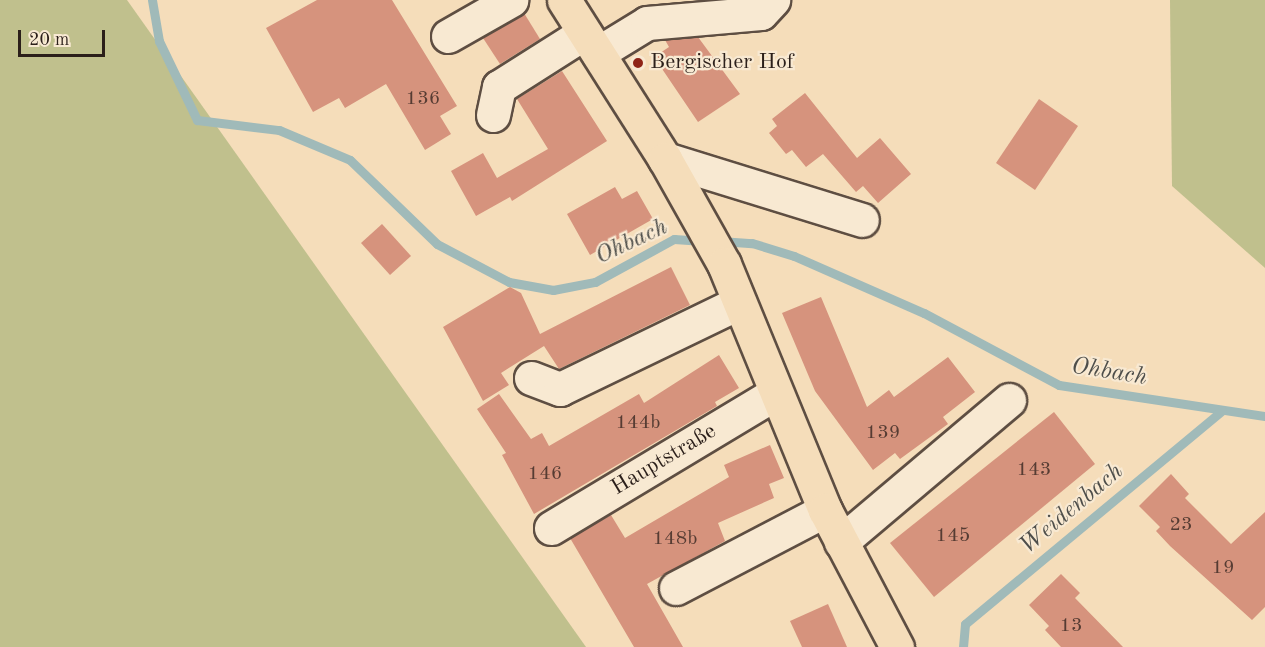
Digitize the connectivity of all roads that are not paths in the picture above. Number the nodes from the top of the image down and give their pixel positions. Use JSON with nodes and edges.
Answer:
{"nodes":[{"id":1,"x":511,"y":0,"type":"edge"},
{"id":2,"x":564,"y":0,"type":"edge"},
{"id":3,"x":773,"y":0,"type":"edge"},
{"id":4,"x":448,"y":36,"type":"dead end"},
{"id":5,"x":591,"y":43,"type":"junction"},
{"id":6,"x":493,"y":115,"type":"dead end"},
{"id":7,"x":665,"y":159,"type":"junction"},
{"id":8,"x":862,"y":220,"type":"dead end"},
{"id":9,"x":738,"y":303,"type":"junction"},
{"id":10,"x":531,"y":378,"type":"dead end"},
{"id":11,"x":776,"y":393,"type":"junction"},
{"id":12,"x":1009,"y":400,"type":"dead end"},
{"id":13,"x":825,"y":510,"type":"junction"},
{"id":14,"x":551,"y":528,"type":"dead end"},
{"id":15,"x":841,"y":542,"type":"junction"},
{"id":16,"x":676,"y":588,"type":"dead end"},
{"id":17,"x":890,"y":637,"type":"edge"}],
"edges":[{"from":1,"to":4,"type":"street"},
{"from":2,"to":5,"type":"main road"},
{"from":3,"to":5,"type":"street"},
{"from":5,"to":6,"type":"street"},
{"from":5,"to":7,"type":"main road"},
{"from":7,"to":8,"type":"street"},
{"from":7,"to":9,"type":"main road"},
{"from":9,"to":10,"type":"street"},
{"from":9,"to":11,"type":"main road"},
{"from":11,"to":13,"type":"main road"},
{"from":11,"to":14,"type":"street","name":"Hauptstraße"},
{"from":12,"to":15,"type":"street"},
{"from":13,"to":15,"type":"main road"},
{"from":13,"to":16,"type":"street"},
{"from":15,"to":17,"type":"main road"}]}
